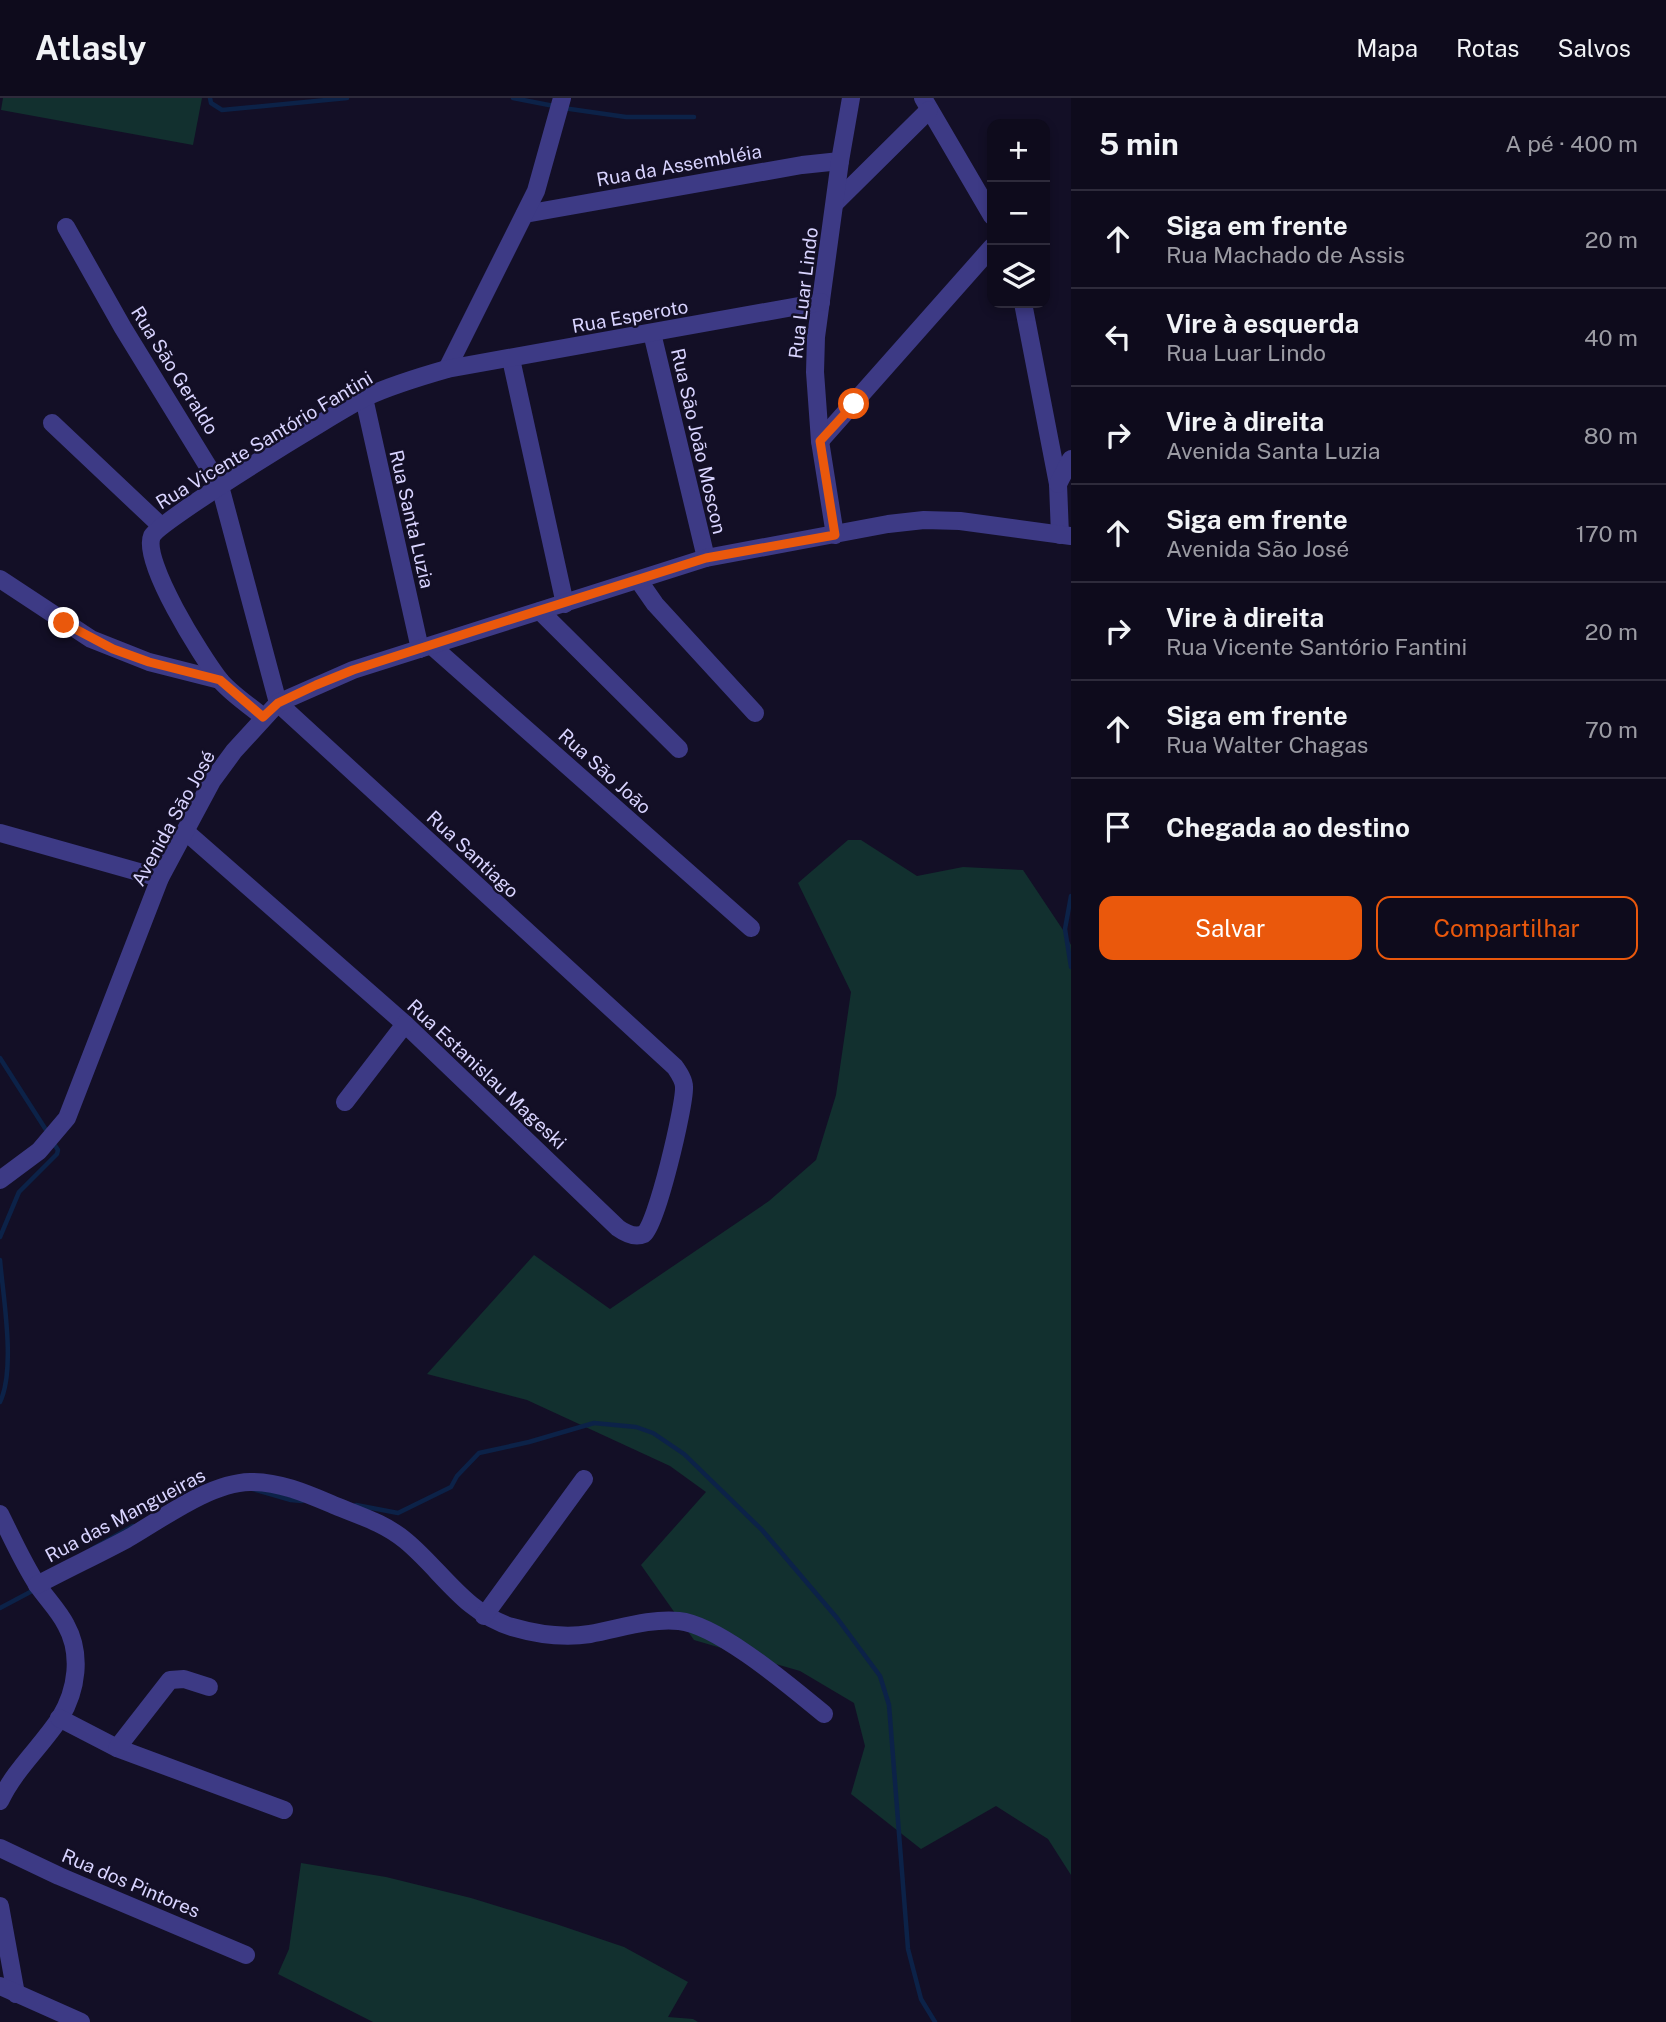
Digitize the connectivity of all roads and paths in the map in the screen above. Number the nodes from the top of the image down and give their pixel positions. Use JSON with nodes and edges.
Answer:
{"nodes":[{"id":1,"x":562,"y":98,"type":"edge"},
{"id":2,"x":851,"y":98,"type":"edge"},
{"id":3,"x":926,"y":104,"type":"edge"},
{"id":4,"x":840,"y":161,"type":"junction"},
{"id":5,"x":835,"y":202,"type":"junction"},
{"id":6,"x":987,"y":208,"type":"edge"},
{"id":7,"x":525,"y":214,"type":"junction"},
{"id":8,"x":66,"y":227,"type":"dead end"},
{"id":9,"x":987,"y":253,"type":"edge"},
{"id":10,"x":821,"y":302,"type":"junction"},
{"id":11,"x":1024,"y":308,"type":"edge"},
{"id":12,"x":652,"y":333,"type":"junction"},
{"id":13,"x":511,"y":359,"type":"junction"},
{"id":14,"x":447,"y":369,"type":"junction"},
{"id":15,"x":364,"y":398,"type":"junction"},
{"id":16,"x":52,"y":423,"type":"dead end"},
{"id":17,"x":820,"y":441,"type":"junction"},
{"id":18,"x":1071,"y":459,"type":"edge"},
{"id":19,"x":1058,"y":484,"type":"junction"},
{"id":20,"x":220,"y":486,"type":"junction"},
{"id":21,"x":161,"y":526,"type":"junction"},
{"id":22,"x":835,"y":535,"type":"junction"},
{"id":23,"x":1066,"y":535,"type":"edge"},
{"id":24,"x":706,"y":558,"type":"junction"},
{"id":25,"x":0,"y":579,"type":"edge"},
{"id":26,"x":639,"y":581,"type":"junction"},
{"id":27,"x":565,"y":604,"type":"junction"},
{"id":28,"x":540,"y":611,"type":"junction"},
{"id":29,"x":426,"y":647,"type":"junction"},
{"id":30,"x":220,"y":680,"type":"junction"},
{"id":31,"x":278,"y":703,"type":"junction"},
{"id":32,"x":755,"y":713,"type":"dead end"},
{"id":33,"x":263,"y":717,"type":"junction"},
{"id":34,"x":679,"y":749,"type":"dead end"},
{"id":35,"x":185,"y":831,"type":"junction"},
{"id":36,"x":0,"y":833,"type":"edge"},
{"id":37,"x":160,"y":878,"type":"junction"},
{"id":38,"x":751,"y":928,"type":"dead end"},
{"id":39,"x":405,"y":1024,"type":"junction"},
{"id":40,"x":684,"y":1084,"type":"joint"},
{"id":41,"x":345,"y":1102,"type":"dead end"},
{"id":42,"x":0,"y":1180,"type":"edge"},
{"id":43,"x":584,"y":1479,"type":"dead end"},
{"id":44,"x":0,"y":1514,"type":"edge"},
{"id":45,"x":37,"y":1585,"type":"junction"},
{"id":46,"x":484,"y":1616,"type":"junction"},
{"id":47,"x":209,"y":1687,"type":"dead end"},
{"id":48,"x":824,"y":1714,"type":"dead end"},
{"id":49,"x":59,"y":1718,"type":"junction"},
{"id":50,"x":117,"y":1748,"type":"junction"},
{"id":51,"x":0,"y":1801,"type":"edge"},
{"id":52,"x":284,"y":1810,"type":"dead end"},
{"id":53,"x":0,"y":1848,"type":"edge"},
{"id":54,"x":0,"y":1906,"type":"edge"},
{"id":55,"x":246,"y":1955,"type":"dead end"},
{"id":56,"x":8,"y":1990,"type":"edge"},
{"id":57,"x":79,"y":2022,"type":"edge"}],
"edges":[{"from":1,"to":7,"type":"street"},
{"from":2,"to":4,"type":"street","name":"Rua Luar Lindo"},
{"from":3,"to":5,"type":"street"},
{"from":3,"to":6,"type":"street"},
{"from":4,"to":5,"type":"street","name":"Rua Luar Lindo"},
{"from":4,"to":7,"type":"street","name":"Rua da Assembléia"},
{"from":5,"to":10,"type":"street","name":"Rua Luar Lindo"},
{"from":7,"to":14,"type":"street"},
{"from":8,"to":20,"type":"street","name":"Rua São Geraldo"},
{"from":9,"to":17,"type":"street"},
{"from":10,"to":12,"type":"street","name":"Rua Esperoto"},
{"from":10,"to":17,"type":"street","name":"Rua Luar Lindo"},
{"from":11,"to":19,"type":"street"},
{"from":12,"to":13,"type":"street","name":"Rua Esperoto"},
{"from":12,"to":24,"type":"street","name":"Rua São João Moscon"},
{"from":13,"to":14,"type":"street","name":"Rua Esperoto"},
{"from":13,"to":27,"type":"street"},
{"from":14,"to":15,"type":"street","name":"Rua Vicente Santório Fantini"},
{"from":15,"to":20,"type":"street","name":"Rua Vicente Santório Fantini"},
{"from":15,"to":29,"type":"street","name":"Rua Santa Luzia"},
{"from":16,"to":21,"type":"street"},
{"from":17,"to":22,"type":"street","name":"Rua Luar Lindo"},
{"from":18,"to":19,"type":"street"},
{"from":19,"to":23,"type":"street"},
{"from":20,"to":21,"type":"street","name":"Rua Vicente Santório Fantini"},
{"from":20,"to":31,"type":"street","name":"Rua São Geraldo"},
{"from":21,"to":30,"type":"street","name":"Rua Vicente Santório Fantini"},
{"from":22,"to":23,"type":"street","name":"Avenida São José"},
{"from":22,"to":24,"type":"street","name":"Avenida São José"},
{"from":24,"to":26,"type":"street","name":"Avenida São José"},
{"from":25,"to":30,"type":"street"},
{"from":26,"to":27,"type":"street","name":"Avenida São José"},
{"from":26,"to":32,"type":"street"},
{"from":27,"to":28,"type":"street","name":"Avenida São José"},
{"from":28,"to":29,"type":"street","name":"Avenida São José"},
{"from":28,"to":34,"type":"street"},
{"from":29,"to":31,"type":"street","name":"Avenida São José"},
{"from":29,"to":38,"type":"street","name":"Rua São João"},
{"from":30,"to":33,"type":"street","name":"Rua Vicente Santório Fantini"},
{"from":31,"to":33,"type":"street","name":"Avenida São José"},
{"from":31,"to":40,"type":"street","name":"Rua Santiago"},
{"from":33,"to":35,"type":"street","name":"Avenida São José"},
{"from":35,"to":37,"type":"street","name":"Avenida São José"},
{"from":35,"to":39,"type":"street","name":"Rua Estanislau Mageski"},
{"from":36,"to":37,"type":"street"},
{"from":37,"to":42,"type":"street","name":"Avenida São José"},
{"from":39,"to":40,"type":"street","name":"Rua Estanislau Mageski"},
{"from":39,"to":41,"type":"street"},
{"from":43,"to":46,"type":"street"},
{"from":44,"to":45,"type":"street"},
{"from":45,"to":46,"type":"street","name":"Rua das Mangueiras"},
{"from":45,"to":49,"type":"street"},
{"from":46,"to":48,"type":"street","name":"Rua das Mangueiras"},
{"from":47,"to":50,"type":"street"},
{"from":49,"to":50,"type":"street"},
{"from":49,"to":51,"type":"street"},
{"from":50,"to":52,"type":"street"},
{"from":53,"to":55,"type":"street","name":"Rua dos Pintores"},
{"from":54,"to":56,"type":"street"},
{"from":56,"to":57,"type":"street"}]}
